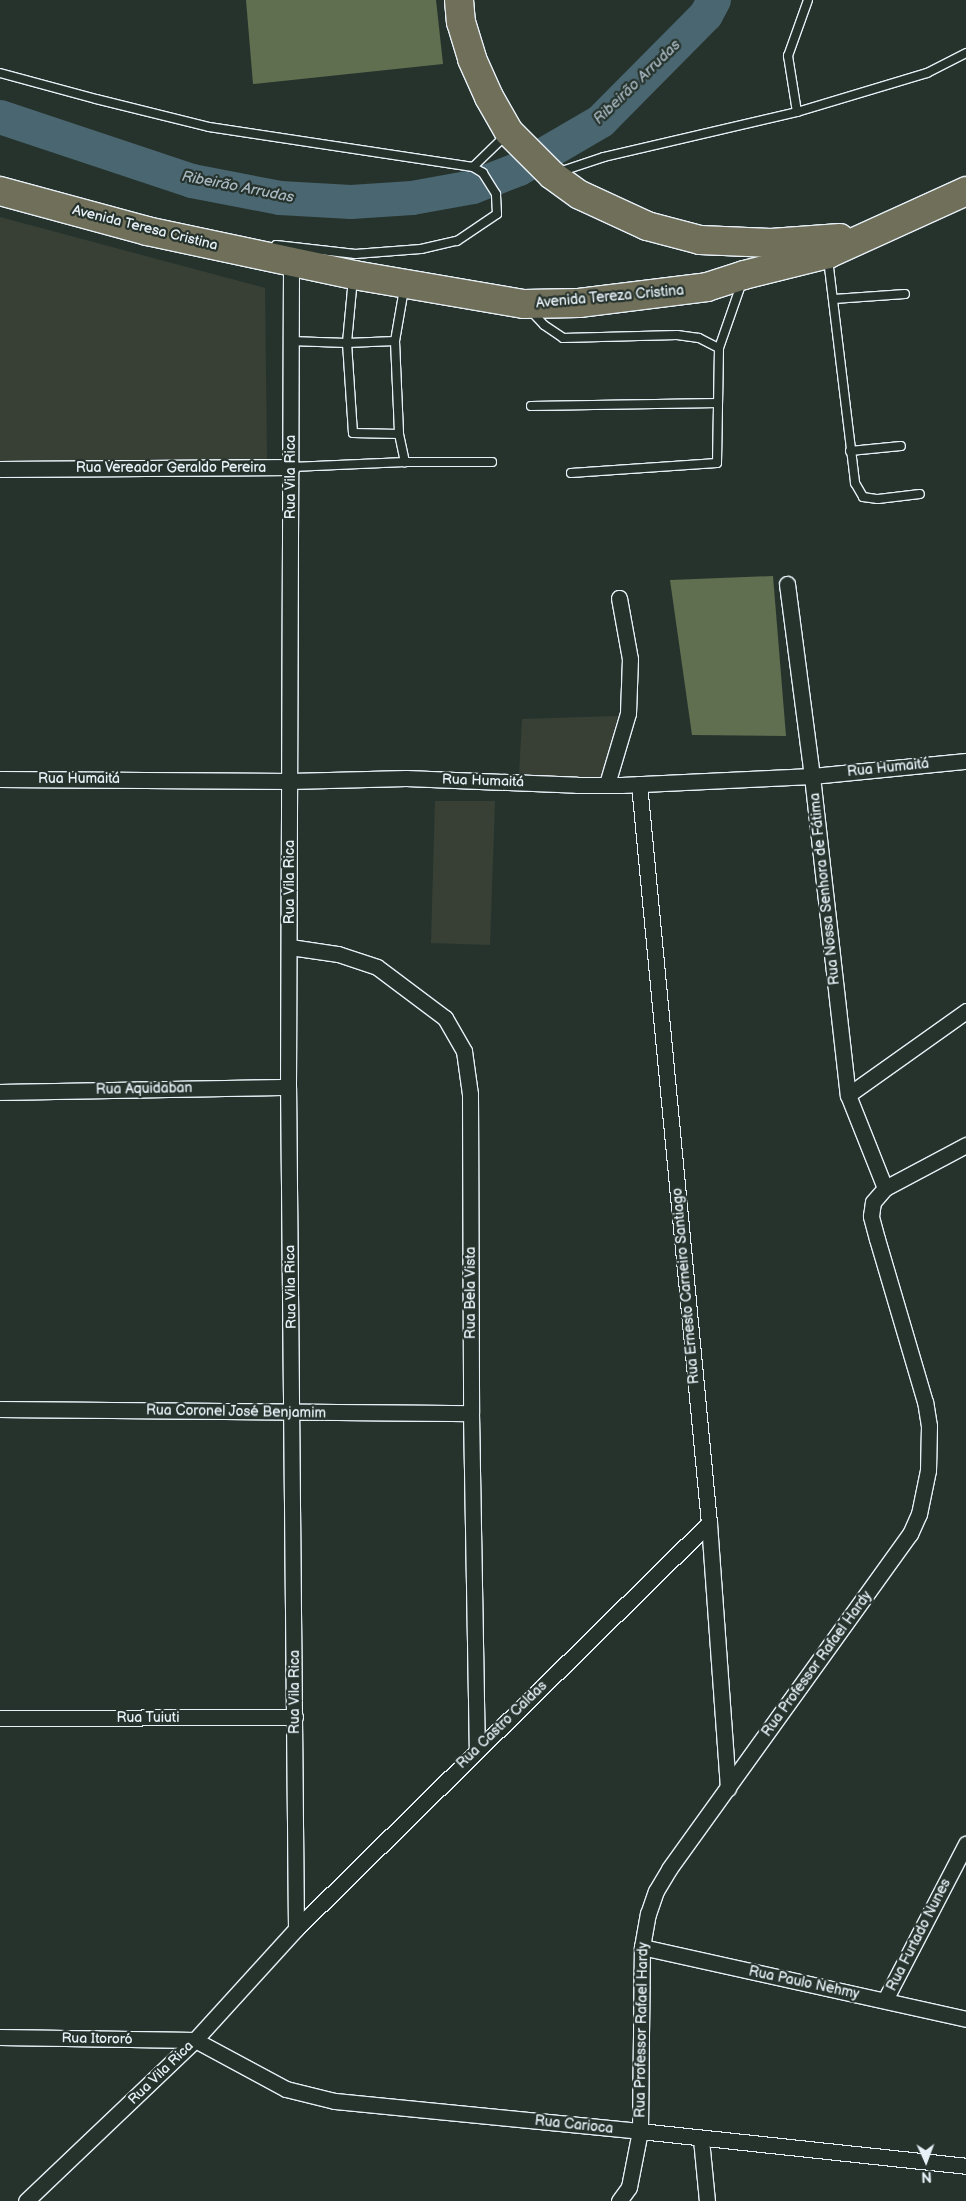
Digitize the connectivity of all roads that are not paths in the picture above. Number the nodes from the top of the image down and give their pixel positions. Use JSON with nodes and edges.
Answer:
{"nodes":[{"id":1,"x":459,"y":0,"type":"edge"},
{"id":2,"x":808,"y":0,"type":"edge"},
{"id":3,"x":966,"y":53,"type":"edge"},
{"id":4,"x":0,"y":73,"type":"edge"},
{"id":5,"x":797,"y":112,"type":"junction"},
{"id":6,"x":510,"y":132,"type":"junction"},
{"id":7,"x":474,"y":168,"type":"junction"},
{"id":8,"x":552,"y":174,"type":"junction"},
{"id":9,"x":0,"y":191,"type":"edge"},
{"id":10,"x":966,"y":191,"type":"edge"},
{"id":11,"x":147,"y":231,"type":"junction"},
{"id":12,"x":865,"y":236,"type":"junction"},
{"id":13,"x":236,"y":241,"type":"dead end"},
{"id":14,"x":266,"y":244,"type":"dead end"},
{"id":15,"x":828,"y":254,"type":"junction"},
{"id":16,"x":291,"y":261,"type":"junction"},
{"id":17,"x":354,"y":275,"type":"junction"},
{"id":18,"x":744,"y":275,"type":"junction"},
{"id":19,"x":405,"y":284,"type":"junction"},
{"id":20,"x":905,"y":294,"type":"dead end"},
{"id":21,"x":834,"y":298,"type":"junction"},
{"id":22,"x":524,"y":304,"type":"junction"},
{"id":23,"x":290,"y":341,"type":"junction"},
{"id":24,"x":395,"y":341,"type":"junction"},
{"id":25,"x":347,"y":343,"type":"junction"},
{"id":26,"x":719,"y":348,"type":"junction"},
{"id":27,"x":718,"y":403,"type":"junction"},
{"id":28,"x":531,"y":406,"type":"dead end"},
{"id":29,"x":398,"y":434,"type":"junction"},
{"id":30,"x":901,"y":446,"type":"dead end"},
{"id":31,"x":850,"y":451,"type":"junction"},
{"id":32,"x":405,"y":462,"type":"junction"},
{"id":33,"x":492,"y":462,"type":"dead end"},
{"id":34,"x":292,"y":467,"type":"junction"},
{"id":35,"x":0,"y":469,"type":"edge"},
{"id":36,"x":570,"y":473,"type":"dead end"},
{"id":37,"x":920,"y":494,"type":"dead end"},
{"id":38,"x":787,"y":584,"type":"dead end"},
{"id":39,"x":619,"y":598,"type":"dead end"},
{"id":40,"x":966,"y":761,"type":"edge"},
{"id":41,"x":812,"y":776,"type":"junction"},
{"id":42,"x":0,"y":778,"type":"edge"},
{"id":43,"x":290,"y":781,"type":"junction"},
{"id":44,"x":607,"y":784,"type":"junction"},
{"id":45,"x":638,"y":784,"type":"junction"},
{"id":46,"x":290,"y":947,"type":"junction"},
{"id":47,"x":966,"y":1011,"type":"edge"},
{"id":48,"x":288,"y":1087,"type":"junction"},
{"id":49,"x":0,"y":1092,"type":"edge"},
{"id":50,"x":848,"y":1095,"type":"junction"},
{"id":51,"x":966,"y":1145,"type":"edge"},
{"id":52,"x":885,"y":1188,"type":"junction"},
{"id":53,"x":0,"y":1409,"type":"edge"},
{"id":54,"x":471,"y":1412,"type":"junction"},
{"id":55,"x":293,"y":1413,"type":"junction"},
{"id":56,"x":709,"y":1523,"type":"junction"},
{"id":57,"x":0,"y":1718,"type":"edge"},
{"id":58,"x":295,"y":1718,"type":"junction"},
{"id":59,"x":477,"y":1749,"type":"junction"},
{"id":60,"x":728,"y":1788,"type":"junction"},
{"id":61,"x":966,"y":1844,"type":"edge"},
{"id":62,"x":296,"y":1929,"type":"junction"},
{"id":63,"x":642,"y":1947,"type":"junction"},
{"id":64,"x":885,"y":2000,"type":"junction"},
{"id":65,"x":966,"y":2019,"type":"edge"},
{"id":66,"x":0,"y":2037,"type":"edge"},
{"id":67,"x":195,"y":2040,"type":"junction"},
{"id":68,"x":640,"y":2131,"type":"junction"},
{"id":69,"x":701,"y":2139,"type":"junction"},
{"id":70,"x":966,"y":2166,"type":"edge"},
{"id":71,"x":26,"y":2201,"type":"edge"},
{"id":72,"x":619,"y":2201,"type":"edge"},
{"id":73,"x":707,"y":2201,"type":"edge"}],
"edges":[{"from":1,"to":6,"type":"highway"},
{"from":2,"to":5,"type":"lane"},
{"from":3,"to":5,"type":"lane"},
{"from":4,"to":7,"type":"lane"},
{"from":5,"to":8,"type":"lane"},
{"from":6,"to":7,"type":"lane"},
{"from":6,"to":8,"type":"highway"},
{"from":7,"to":14,"type":"lane"},
{"from":8,"to":12,"type":"highway"},
{"from":9,"to":11,"type":"highway","name":"Avenida Teresa Cristina"},
{"from":10,"to":12,"type":"highway"},
{"from":11,"to":13,"type":"lane"},
{"from":11,"to":16,"type":"highway","name":"Avenida Teresa Cristina"},
{"from":12,"to":15,"type":"highway","name":"Avenida Tereza Cristina"},
{"from":15,"to":18,"type":"highway","name":"Avenida Tereza Cristina"},
{"from":15,"to":21,"type":"lane"},
{"from":16,"to":17,"type":"highway","name":"Avenida Tereza Cristina"},
{"from":16,"to":23,"type":"street","name":"Rua Vila Rica"},
{"from":17,"to":19,"type":"highway","name":"Avenida Tereza Cristina"},
{"from":17,"to":25,"type":"lane"},
{"from":18,"to":22,"type":"highway","name":"Avenida Tereza Cristina"},
{"from":18,"to":26,"type":"lane"},
{"from":19,"to":22,"type":"highway","name":"Avenida Tereza Cristina"},
{"from":19,"to":24,"type":"lane"},
{"from":20,"to":21,"type":"lane"},
{"from":21,"to":31,"type":"lane"},
{"from":22,"to":26,"type":"lane"},
{"from":23,"to":25,"type":"lane"},
{"from":23,"to":34,"type":"street","name":"Rua Vila Rica"},
{"from":24,"to":25,"type":"lane"},
{"from":24,"to":29,"type":"lane"},
{"from":25,"to":29,"type":"lane"},
{"from":26,"to":27,"type":"lane"},
{"from":27,"to":28,"type":"lane"},
{"from":27,"to":36,"type":"lane"},
{"from":29,"to":32,"type":"lane"},
{"from":30,"to":31,"type":"lane"},
{"from":31,"to":37,"type":"lane"},
{"from":32,"to":33,"type":"lane","name":"Rua Vereador Geraldo Pereira"},
{"from":32,"to":34,"type":"lane","name":"Rua Vereador Geraldo Pereira"},
{"from":34,"to":35,"type":"street","name":"Rua Vereador Geraldo Pereira"},
{"from":34,"to":43,"type":"street","name":"Rua Vila Rica"},
{"from":38,"to":41,"type":"street","name":"Rua Nossa Senhora de Fátima"},
{"from":39,"to":44,"type":"street"},
{"from":40,"to":41,"type":"street","name":"Rua Humaitá"},
{"from":41,"to":45,"type":"street","name":"Rua Humaitá"},
{"from":41,"to":50,"type":"street","name":"Rua Nossa Senhora de Fátima"},
{"from":42,"to":43,"type":"street","name":"Rua Humaitá"},
{"from":43,"to":44,"type":"street","name":"Rua Humaitá"},
{"from":43,"to":46,"type":"street","name":"Rua Vila Rica"},
{"from":44,"to":45,"type":"street","name":"Rua Humaitá"},
{"from":45,"to":56,"type":"street","name":"Rua Ernesto Carneiro Santiago"},
{"from":46,"to":48,"type":"street","name":"Rua Vila Rica"},
{"from":46,"to":54,"type":"street","name":"Rua Bela Vista"},
{"from":47,"to":50,"type":"street"},
{"from":48,"to":49,"type":"street","name":"Rua Aquidaban"},
{"from":48,"to":55,"type":"street","name":"Rua Vila Rica"},
{"from":50,"to":52,"type":"street","name":"Rua Nossa Senhora de Fátima"},
{"from":51,"to":52,"type":"street"},
{"from":52,"to":60,"type":"street","name":"Rua Professor Rafael Hardy"},
{"from":53,"to":55,"type":"street","name":"Rua Coronel José Benjamim"},
{"from":54,"to":55,"type":"street","name":"Rua Coronel José Benjamim"},
{"from":54,"to":59,"type":"street","name":"Rua Bela Vista"},
{"from":55,"to":58,"type":"street","name":"Rua Vila Rica"},
{"from":56,"to":59,"type":"street","name":"Rua Castro Caldas"},
{"from":56,"to":60,"type":"street","name":"Rua Ernesto Carneiro Santiago"},
{"from":57,"to":58,"type":"street","name":"Rua Tuiuti"},
{"from":58,"to":62,"type":"street","name":"Rua Vila Rica"},
{"from":59,"to":62,"type":"street","name":"Rua Castro Caldas"},
{"from":60,"to":63,"type":"street","name":"Rua Professor Rafael Hardy"},
{"from":61,"to":64,"type":"street","name":"Rua Furtado Nunes"},
{"from":62,"to":67,"type":"street","name":"Rua Vila Rica"},
{"from":63,"to":64,"type":"street","name":"Rua Paulo Nehmy"},
{"from":63,"to":68,"type":"street","name":"Rua Professor Rafael Hardy"},
{"from":64,"to":65,"type":"street","name":"Rua Paulo Nehmy"},
{"from":66,"to":67,"type":"street","name":"Rua Itororó"},
{"from":67,"to":68,"type":"street","name":"Rua Carioca"},
{"from":67,"to":71,"type":"street","name":"Rua Vila Rica"},
{"from":68,"to":69,"type":"street","name":"Rua Carioca"},
{"from":68,"to":72,"type":"street","name":"Rua Professor Rafael Hardy"},
{"from":69,"to":70,"type":"street","name":"Rua Carioca"},
{"from":69,"to":73,"type":"street"}]}
